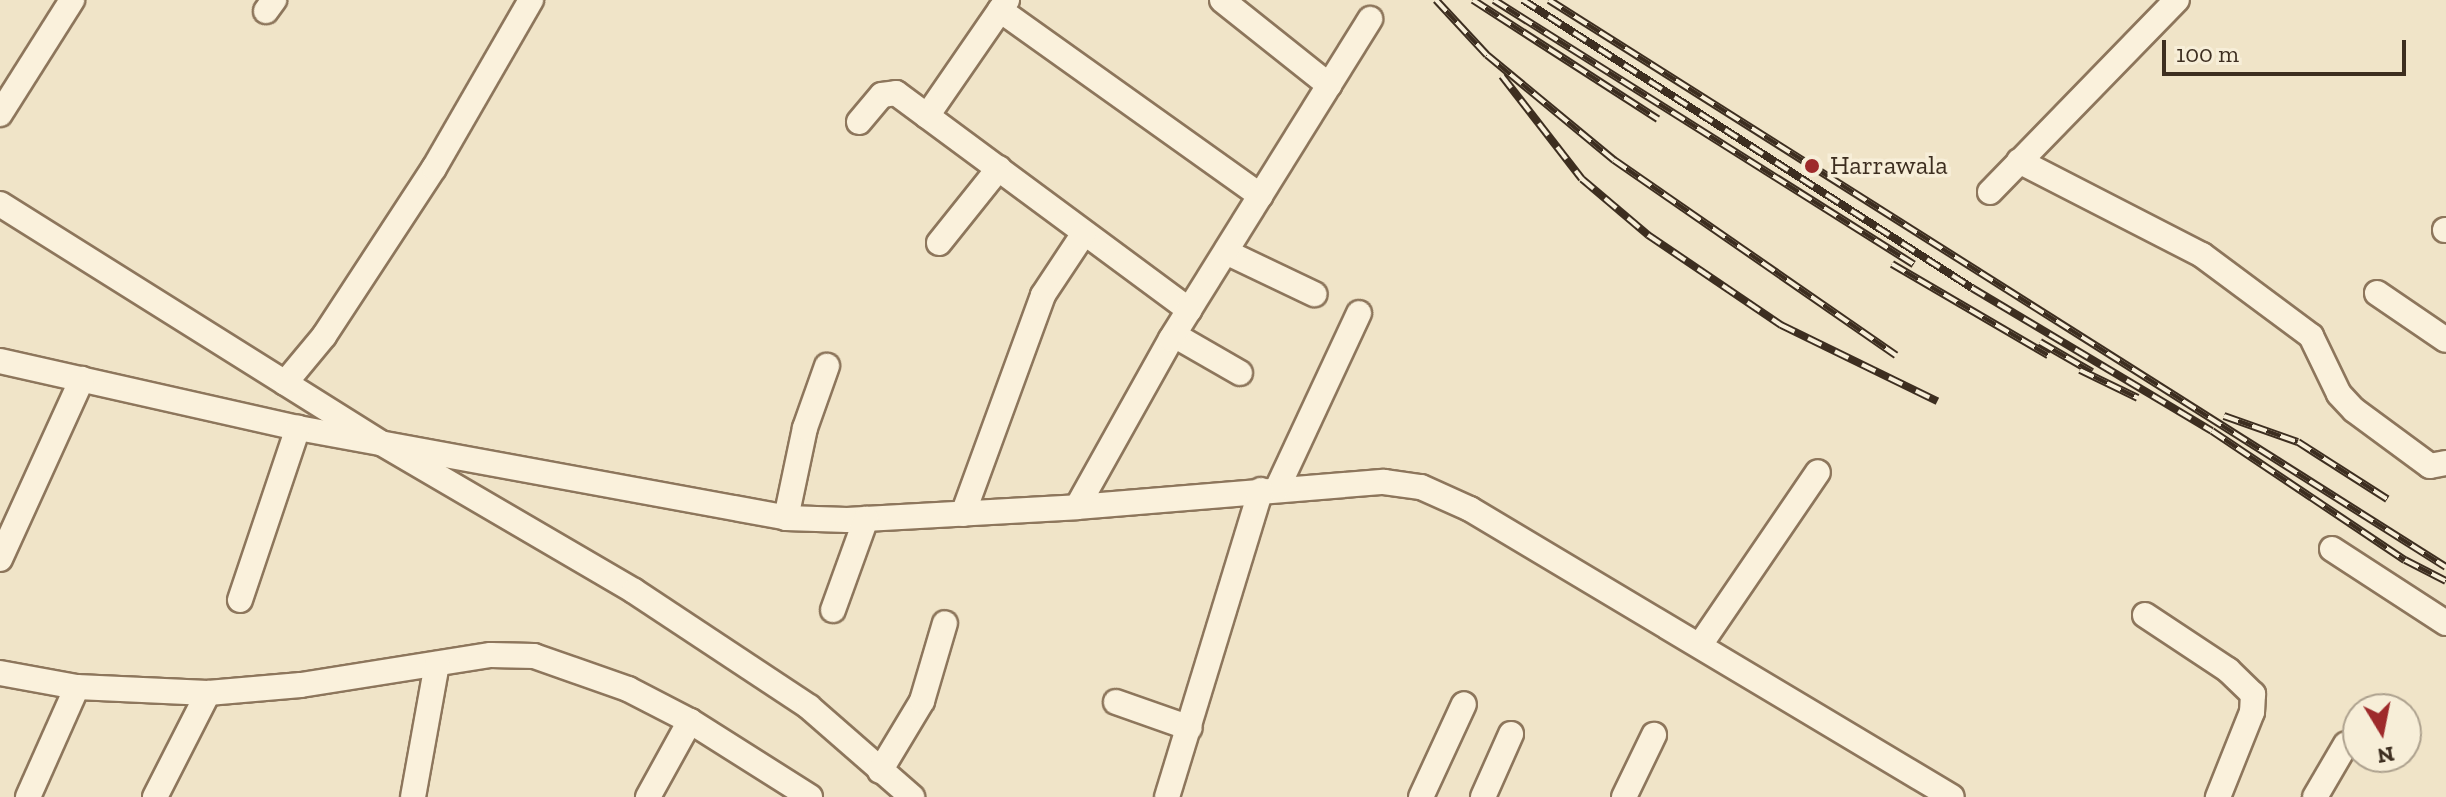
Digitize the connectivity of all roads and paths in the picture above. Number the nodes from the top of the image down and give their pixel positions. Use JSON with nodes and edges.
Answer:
{"nodes":[{"id":1,"x":72,"y":0,"type":"edge"},
{"id":2,"x":531,"y":0,"type":"edge"},
{"id":3,"x":1222,"y":0,"type":"edge"},
{"id":4,"x":2177,"y":0,"type":"edge"},
{"id":5,"x":1003,"y":5,"type":"edge"},
{"id":6,"x":1370,"y":19,"type":"dead end"},
{"id":7,"x":1329,"y":85,"type":"junction"},
{"id":8,"x":0,"y":114,"type":"edge"},
{"id":9,"x":927,"y":116,"type":"junction"},
{"id":10,"x":859,"y":122,"type":"dead end"},
{"id":11,"x":2019,"y":161,"type":"junction"},
{"id":12,"x":999,"y":168,"type":"junction"},
{"id":13,"x":1990,"y":192,"type":"dead end"},
{"id":14,"x":1261,"y":196,"type":"junction"},
{"id":15,"x":0,"y":204,"type":"edge"},
{"id":16,"x":1084,"y":233,"type":"junction"},
{"id":17,"x":939,"y":243,"type":"dead end"},
{"id":18,"x":1226,"y":252,"type":"junction"},
{"id":19,"x":2377,"y":293,"type":"dead end"},
{"id":20,"x":1314,"y":294,"type":"dead end"},
{"id":21,"x":1189,"y":310,"type":"junction"},
{"id":22,"x":1359,"y":313,"type":"dead end"},
{"id":23,"x":1174,"y":335,"type":"junction"},
{"id":24,"x":2446,"y":340,"type":"edge"},
{"id":25,"x":0,"y":361,"type":"edge"},
{"id":26,"x":827,"y":366,"type":"dead end"},
{"id":27,"x":1240,"y":373,"type":"dead end"},
{"id":28,"x":82,"y":379,"type":"junction"},
{"id":29,"x":285,"y":383,"type":"junction"},
{"id":30,"x":298,"y":428,"type":"junction"},
{"id":31,"x":381,"y":443,"type":"junction"},
{"id":32,"x":2446,"y":463,"type":"edge"},
{"id":33,"x":1818,"y":472,"type":"dead end"},
{"id":34,"x":1269,"y":490,"type":"junction"},
{"id":35,"x":1077,"y":507,"type":"junction"},
{"id":36,"x":963,"y":514,"type":"junction"},
{"id":37,"x":786,"y":518,"type":"junction"},
{"id":38,"x":866,"y":519,"type":"junction"},
{"id":39,"x":2332,"y":549,"type":"dead end"},
{"id":40,"x":0,"y":559,"type":"edge"},
{"id":41,"x":240,"y":600,"type":"dead end"},
{"id":42,"x":833,"y":610,"type":"dead end"},
{"id":43,"x":2145,"y":615,"type":"dead end"},
{"id":44,"x":945,"y":623,"type":"dead end"},
{"id":45,"x":2446,"y":623,"type":"edge"},
{"id":46,"x":1700,"y":645,"type":"junction"},
{"id":47,"x":437,"y":664,"type":"junction"},
{"id":48,"x":0,"y":673,"type":"edge"},
{"id":49,"x":77,"y":687,"type":"junction"},
{"id":50,"x":208,"y":693,"type":"junction"},
{"id":51,"x":1116,"y":702,"type":"dead end"},
{"id":52,"x":1464,"y":704,"type":"dead end"},
{"id":53,"x":690,"y":721,"type":"junction"},
{"id":54,"x":1190,"y":728,"type":"junction"},
{"id":55,"x":1511,"y":734,"type":"dead end"},
{"id":56,"x":1654,"y":735,"type":"dead end"},
{"id":57,"x":2342,"y":751,"type":"edge"},
{"id":58,"x":880,"y":771,"type":"junction"},
{"id":59,"x":805,"y":796,"type":"edge"},
{"id":60,"x":28,"y":797,"type":"edge"},
{"id":61,"x":155,"y":797,"type":"edge"},
{"id":62,"x":413,"y":797,"type":"edge"},
{"id":63,"x":648,"y":797,"type":"edge"},
{"id":64,"x":912,"y":797,"type":"edge"},
{"id":65,"x":1167,"y":797,"type":"edge"},
{"id":66,"x":1421,"y":797,"type":"edge"},
{"id":67,"x":1483,"y":797,"type":"edge"},
{"id":68,"x":1624,"y":797,"type":"edge"},
{"id":69,"x":1952,"y":797,"type":"edge"},
{"id":70,"x":2218,"y":797,"type":"edge"},
{"id":71,"x":2315,"y":797,"type":"edge"}],
"edges":[{"from":1,"to":8,"type":"street"},
{"from":2,"to":29,"type":"street"},
{"from":3,"to":7,"type":"street"},
{"from":4,"to":11,"type":"street"},
{"from":5,"to":9,"type":"street"},
{"from":5,"to":14,"type":"street"},
{"from":6,"to":7,"type":"street"},
{"from":7,"to":14,"type":"street"},
{"from":9,"to":10,"type":"street"},
{"from":9,"to":12,"type":"street"},
{"from":11,"to":13,"type":"street"},
{"from":11,"to":32,"type":"street"},
{"from":12,"to":16,"type":"street"},
{"from":12,"to":17,"type":"street"},
{"from":14,"to":18,"type":"street"},
{"from":15,"to":29,"type":"street"},
{"from":16,"to":21,"type":"street"},
{"from":16,"to":36,"type":"street"},
{"from":18,"to":20,"type":"street"},
{"from":18,"to":21,"type":"street"},
{"from":19,"to":24,"type":"street"},
{"from":21,"to":23,"type":"street"},
{"from":22,"to":34,"type":"street"},
{"from":23,"to":27,"type":"street"},
{"from":23,"to":35,"type":"street"},
{"from":25,"to":28,"type":"street"},
{"from":26,"to":37,"type":"street"},
{"from":28,"to":30,"type":"street"},
{"from":28,"to":40,"type":"street"},
{"from":29,"to":31,"type":"street"},
{"from":30,"to":31,"type":"street"},
{"from":30,"to":41,"type":"street"},
{"from":31,"to":37,"type":"street"},
{"from":31,"to":58,"type":"street"},
{"from":33,"to":46,"type":"street"},
{"from":34,"to":35,"type":"street"},
{"from":34,"to":46,"type":"street"},
{"from":34,"to":54,"type":"street"},
{"from":35,"to":36,"type":"street"},
{"from":36,"to":38,"type":"street"},
{"from":37,"to":38,"type":"street"},
{"from":38,"to":42,"type":"street"},
{"from":39,"to":45,"type":"street"},
{"from":43,"to":70,"type":"street"},
{"from":44,"to":58,"type":"street"},
{"from":46,"to":69,"type":"street"},
{"from":47,"to":50,"type":"street"},
{"from":47,"to":53,"type":"street"},
{"from":47,"to":62,"type":"street"},
{"from":48,"to":49,"type":"street"},
{"from":49,"to":50,"type":"street"},
{"from":49,"to":60,"type":"street"},
{"from":50,"to":61,"type":"street"},
{"from":51,"to":54,"type":"street"},
{"from":52,"to":66,"type":"street"},
{"from":53,"to":59,"type":"street"},
{"from":53,"to":63,"type":"street"},
{"from":54,"to":65,"type":"street"},
{"from":55,"to":67,"type":"street"},
{"from":56,"to":68,"type":"street"},
{"from":57,"to":71,"type":"street"},
{"from":58,"to":64,"type":"street"}]}
